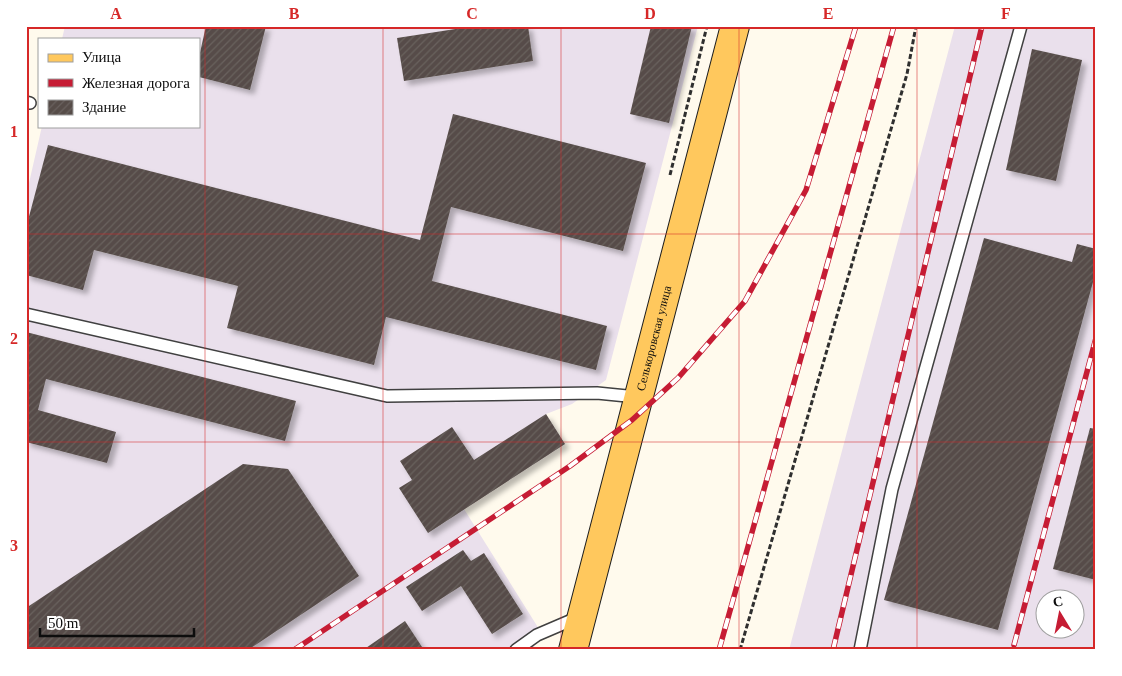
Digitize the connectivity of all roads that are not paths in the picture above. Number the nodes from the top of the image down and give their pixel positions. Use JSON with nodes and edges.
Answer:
{"nodes":[{"id":1,"x":736,"y":26,"type":"edge"},
{"id":2,"x":1022,"y":26,"type":"edge"},
{"id":3,"x":26,"y":314,"type":"edge"},
{"id":4,"x":637,"y":398,"type":"junction"},
{"id":5,"x":580,"y":616,"type":"junction"},
{"id":6,"x":516,"y":650,"type":"edge"},
{"id":7,"x":573,"y":650,"type":"edge"},
{"id":8,"x":860,"y":650,"type":"edge"}],
"edges":[{"from":1,"to":4,"type":"main road","name":"Селькоровская улица"},
{"from":2,"to":8,"type":"lane"},
{"from":3,"to":4,"type":"lane"},
{"from":4,"to":5,"type":"main road","name":"Селькоровская улица"},
{"from":5,"to":6,"type":"lane"},
{"from":5,"to":7,"type":"main road","name":"Селькоровская улица"}]}
